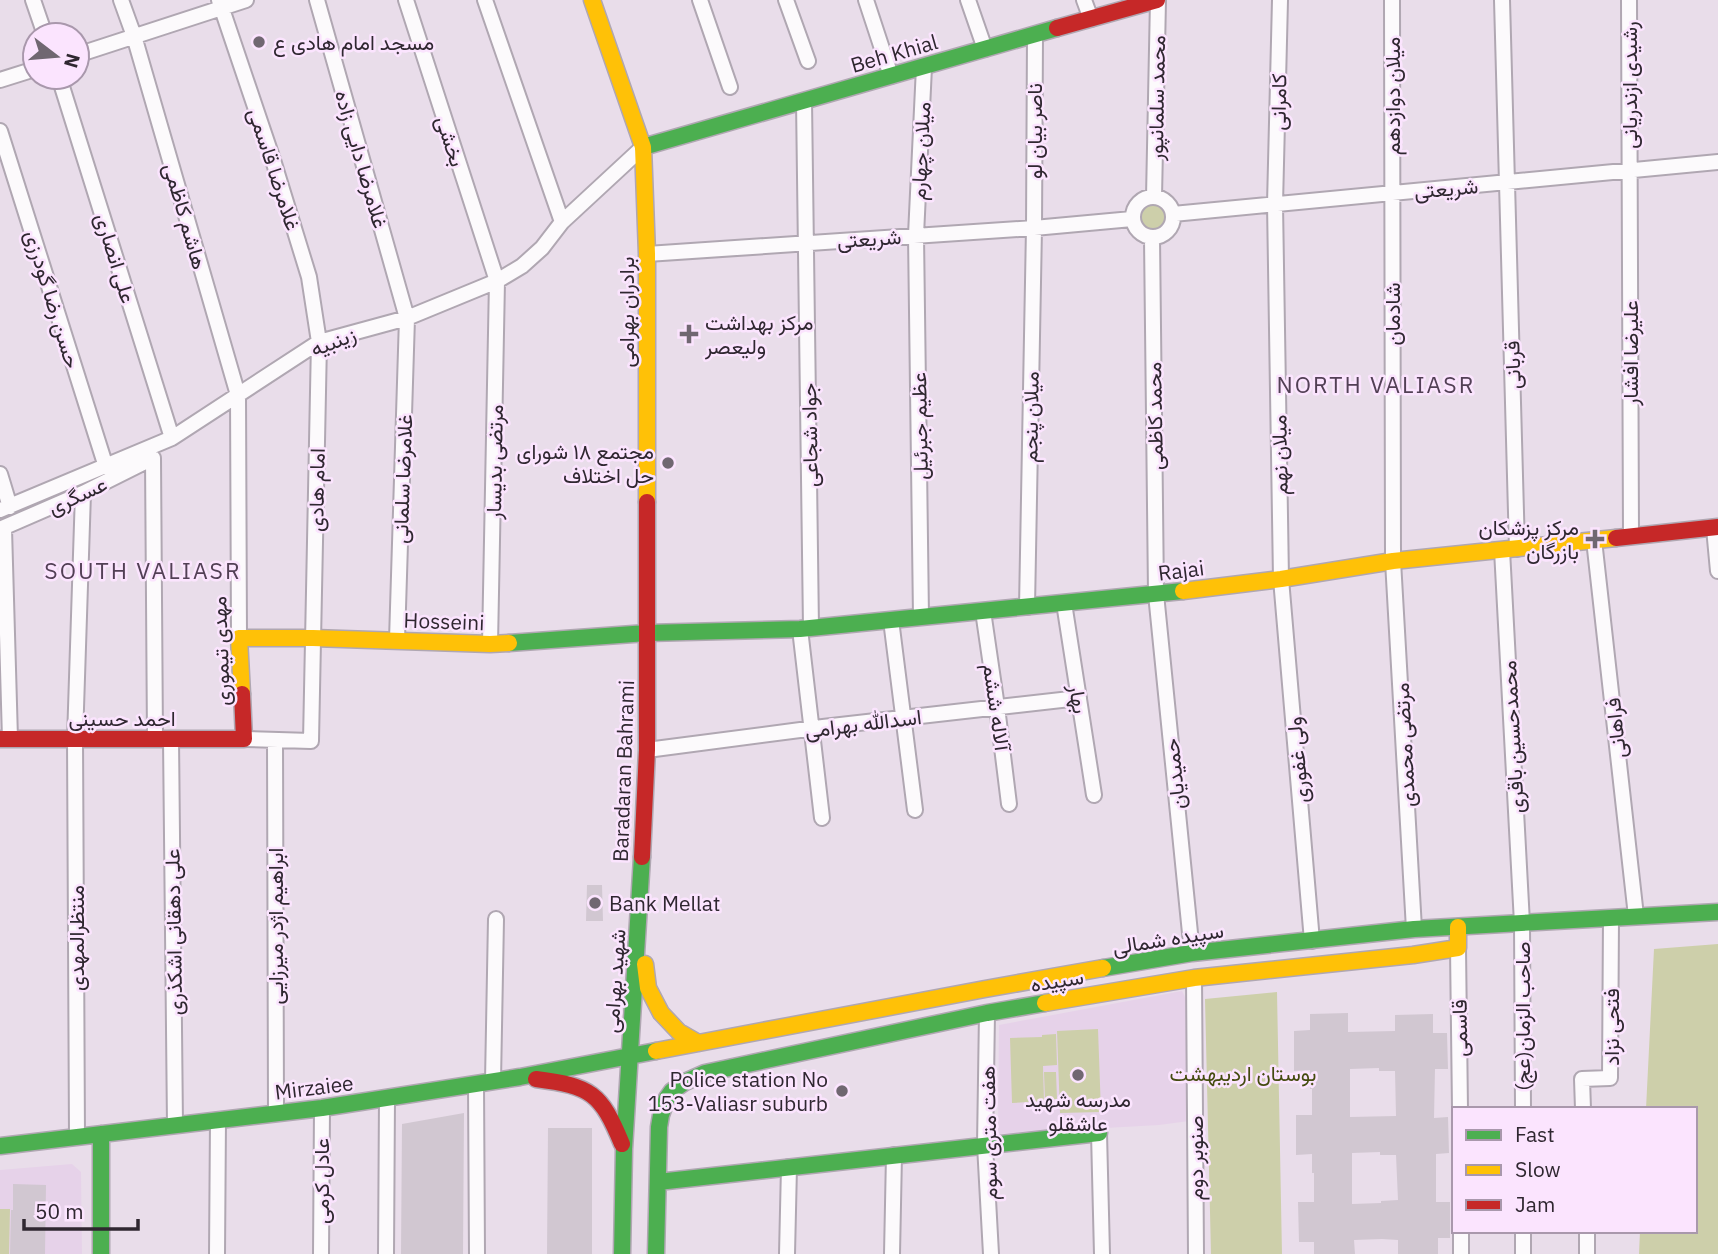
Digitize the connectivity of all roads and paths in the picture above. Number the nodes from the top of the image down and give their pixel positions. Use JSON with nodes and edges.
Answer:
{"nodes":[{"id":1,"x":33,"y":0,"type":"edge"},
{"id":2,"x":121,"y":0,"type":"edge"},
{"id":3,"x":246,"y":0,"type":"edge"},
{"id":4,"x":317,"y":0,"type":"edge"},
{"id":5,"x":405,"y":0,"type":"edge"},
{"id":6,"x":485,"y":0,"type":"edge"},
{"id":7,"x":592,"y":0,"type":"edge"},
{"id":8,"x":700,"y":0,"type":"edge"},
{"id":9,"x":786,"y":0,"type":"edge"},
{"id":10,"x":866,"y":0,"type":"edge"},
{"id":11,"x":968,"y":0,"type":"edge"},
{"id":12,"x":1084,"y":0,"type":"edge"},
{"id":13,"x":1158,"y":0,"type":"edge"},
{"id":14,"x":1280,"y":0,"type":"edge"},
{"id":15,"x":1392,"y":0,"type":"edge"},
{"id":16,"x":1502,"y":0,"type":"edge"},
{"id":17,"x":1629,"y":0,"type":"edge"},
{"id":18,"x":220,"y":4,"type":"edge"},
{"id":19,"x":1091,"y":19,"type":"junction"},
{"id":20,"x":41,"y":21,"type":"edge"},
{"id":21,"x":1035,"y":35,"type":"junction"},
{"id":22,"x":134,"y":37,"type":"junction"},
{"id":23,"x":985,"y":49,"type":"junction"},
{"id":24,"x":91,"y":51,"type":"edge"},
{"id":25,"x":808,"y":61,"type":"dead end"},
{"id":26,"x":924,"y":66,"type":"junction"},
{"id":27,"x":21,"y":73,"type":"edge"},
{"id":28,"x":891,"y":76,"type":"junction"},
{"id":29,"x":0,"y":80,"type":"edge"},
{"id":30,"x":730,"y":87,"type":"dead end"},
{"id":31,"x":64,"y":91,"type":"edge"},
{"id":32,"x":804,"y":101,"type":"junction"},
{"id":33,"x":0,"y":131,"type":"edge"},
{"id":34,"x":643,"y":147,"type":"junction"},
{"id":35,"x":1718,"y":162,"type":"edge"},
{"id":36,"x":1629,"y":170,"type":"junction"},
{"id":37,"x":1507,"y":182,"type":"junction"},
{"id":38,"x":1392,"y":193,"type":"junction"},
{"id":39,"x":1154,"y":197,"type":"junction"},
{"id":40,"x":1275,"y":204,"type":"junction"},
{"id":41,"x":1173,"y":214,"type":"junction"},
{"id":42,"x":1132,"y":219,"type":"junction"},
{"id":43,"x":562,"y":222,"type":"junction"},
{"id":44,"x":1034,"y":228,"type":"junction"},
{"id":45,"x":916,"y":235,"type":"junction"},
{"id":46,"x":1152,"y":238,"type":"junction"},
{"id":47,"x":807,"y":242,"type":"junction"},
{"id":48,"x":647,"y":254,"type":"junction"},
{"id":49,"x":498,"y":281,"type":"junction"},
{"id":50,"x":407,"y":318,"type":"junction"},
{"id":51,"x":319,"y":342,"type":"junction"},
{"id":52,"x":238,"y":395,"type":"junction"},
{"id":53,"x":172,"y":438,"type":"junction"},
{"id":54,"x":153,"y":458,"type":"joint"},
{"id":55,"x":106,"y":467,"type":"junction"},
{"id":56,"x":0,"y":474,"type":"edge"},
{"id":57,"x":83,"y":493,"type":"junction"},
{"id":58,"x":5,"y":509,"type":"edge"},
{"id":59,"x":1716,"y":528,"type":"edge"},
{"id":60,"x":2,"y":529,"type":"edge"},
{"id":61,"x":1631,"y":537,"type":"junction"},
{"id":62,"x":1594,"y":541,"type":"junction"},
{"id":63,"x":1510,"y":549,"type":"junction"},
{"id":64,"x":1394,"y":561,"type":"junction"},
{"id":65,"x":1718,"y":571,"type":"edge"},
{"id":66,"x":1281,"y":579,"type":"junction"},
{"id":67,"x":1156,"y":594,"type":"junction"},
{"id":68,"x":1064,"y":603,"type":"junction"},
{"id":69,"x":1027,"y":607,"type":"junction"},
{"id":70,"x":983,"y":611,"type":"junction"},
{"id":71,"x":921,"y":617,"type":"junction"},
{"id":72,"x":891,"y":620,"type":"junction"},
{"id":73,"x":806,"y":629,"type":"junction"},
{"id":74,"x":647,"y":633,"type":"junction"},
{"id":75,"x":239,"y":638,"type":"junction"},
{"id":76,"x":313,"y":638,"type":"junction"},
{"id":77,"x":397,"y":640,"type":"junction"},
{"id":78,"x":490,"y":644,"type":"junction"},
{"id":79,"x":1079,"y":698,"type":"junction"},
{"id":80,"x":998,"y":707,"type":"junction"},
{"id":81,"x":902,"y":718,"type":"junction"},
{"id":82,"x":812,"y":729,"type":"junction"},
{"id":83,"x":75,"y":738,"type":"junction"},
{"id":84,"x":5,"y":739,"type":"edge"},
{"id":85,"x":163,"y":739,"type":"junction"},
{"id":86,"x":244,"y":739,"type":"junction"},
{"id":87,"x":275,"y":740,"type":"junction"},
{"id":88,"x":646,"y":750,"type":"junction"},
{"id":89,"x":1094,"y":794,"type":"dead end"},
{"id":90,"x":1009,"y":804,"type":"dead end"},
{"id":91,"x":915,"y":810,"type":"dead end"},
{"id":92,"x":822,"y":818,"type":"dead end"},
{"id":93,"x":639,"y":910,"type":"junction"},
{"id":94,"x":1718,"y":912,"type":"edge"},
{"id":95,"x":1636,"y":916,"type":"junction"},
{"id":96,"x":1611,"y":918,"type":"junction"},
{"id":97,"x":496,"y":919,"type":"dead end"},
{"id":98,"x":1522,"y":923,"type":"junction"},
{"id":99,"x":1458,"y":927,"type":"junction"},
{"id":100,"x":1414,"y":929,"type":"junction"},
{"id":101,"x":1312,"y":941,"type":"junction"},
{"id":102,"x":1458,"y":948,"type":"junction"},
{"id":103,"x":1192,"y":953,"type":"junction"},
{"id":104,"x":1094,"y":971,"type":"junction"},
{"id":105,"x":1194,"y":978,"type":"junction"},
{"id":106,"x":1097,"y":995,"type":"junction"},
{"id":107,"x":926,"y":1000,"type":"junction"},
{"id":108,"x":987,"y":1013,"type":"junction"},
{"id":109,"x":930,"y":1025,"type":"junction"},
{"id":110,"x":698,"y":1043,"type":"junction"},
{"id":111,"x":630,"y":1055,"type":"junction"},
{"id":112,"x":520,"y":1077,"type":"junction"},
{"id":113,"x":493,"y":1081,"type":"junction"},
{"id":114,"x":476,"y":1084,"type":"junction"},
{"id":115,"x":387,"y":1098,"type":"junction"},
{"id":116,"x":1460,"y":1107,"type":"edge"},
{"id":117,"x":1522,"y":1107,"type":"edge"},
{"id":118,"x":1583,"y":1107,"type":"edge"},
{"id":119,"x":322,"y":1108,"type":"junction"},
{"id":120,"x":275,"y":1113,"type":"junction"},
{"id":121,"x":218,"y":1120,"type":"junction"},
{"id":122,"x":175,"y":1125,"type":"junction"},
{"id":123,"x":1099,"y":1133,"type":"joint"},
{"id":124,"x":101,"y":1134,"type":"junction"},
{"id":125,"x":77,"y":1137,"type":"junction"},
{"id":126,"x":985,"y":1145,"type":"junction"},
{"id":127,"x":0,"y":1146,"type":"edge"},
{"id":128,"x":632,"y":1153,"type":"junction"},
{"id":129,"x":894,"y":1155,"type":"junction"},
{"id":130,"x":789,"y":1167,"type":"junction"},
{"id":131,"x":658,"y":1176,"type":"junction"},
{"id":132,"x":1461,"y":1233,"type":"edge"},
{"id":133,"x":1523,"y":1233,"type":"edge"},
{"id":134,"x":1587,"y":1233,"type":"edge"},
{"id":135,"x":101,"y":1254,"type":"edge"},
{"id":136,"x":217,"y":1254,"type":"edge"},
{"id":137,"x":321,"y":1254,"type":"edge"},
{"id":138,"x":386,"y":1254,"type":"edge"},
{"id":139,"x":477,"y":1254,"type":"edge"},
{"id":140,"x":622,"y":1254,"type":"edge"},
{"id":141,"x":656,"y":1254,"type":"edge"},
{"id":142,"x":788,"y":1254,"type":"edge"},
{"id":143,"x":892,"y":1254,"type":"edge"},
{"id":144,"x":991,"y":1254,"type":"edge"},
{"id":145,"x":1102,"y":1254,"type":"edge"},
{"id":146,"x":1196,"y":1254,"type":"edge"},
{"id":147,"x":1461,"y":1254,"type":"edge"},
{"id":148,"x":1523,"y":1254,"type":"edge"},
{"id":149,"x":1587,"y":1254,"type":"edge"}],
"edges":[{"from":1,"to":20,"type":"street"},
{"from":2,"to":22,"type":"street","name":"هاشم کاظمی"},
{"from":3,"to":18,"type":"street"},
{"from":4,"to":50,"type":"street","name":"غلامرضا دایی زاده"},
{"from":5,"to":49,"type":"street","name":"بخشی"},
{"from":6,"to":43,"type":"street"},
{"from":7,"to":34,"type":"main road","name":"برادران بهرامی"},
{"from":8,"to":30,"type":"street"},
{"from":9,"to":25,"type":"street"},
{"from":10,"to":28,"type":"street"},
{"from":11,"to":23,"type":"street"},
{"from":12,"to":19,"type":"street"},
{"from":13,"to":19,"type":"main road","name":"Beh Khial"},
{"from":13,"to":39,"type":"street","name":"محمد سلمانپور"},
{"from":14,"to":40,"type":"street","name":"کامرانی"},
{"from":15,"to":38,"type":"street","name":"میلان دوازدهم"},
{"from":16,"to":37,"type":"street","name":"قربانی"},
{"from":17,"to":36,"type":"street","name":"رشیدی ازندریانی"},
{"from":18,"to":22,"type":"street"},
{"from":18,"to":51,"type":"street","name":"غلامرضا قاسمی"},
{"from":19,"to":21,"type":"main road","name":"Beh Khial"},
{"from":21,"to":23,"type":"main road","name":"Beh Khial"},
{"from":21,"to":44,"type":"street","name":"ناصر بیان لو"},
{"from":22,"to":24,"type":"street"},
{"from":22,"to":52,"type":"street","name":"هاشم کاظمی"},
{"from":23,"to":26,"type":"main road","name":"Beh Khial"},
{"from":26,"to":28,"type":"main road","name":"Beh Khial"},
{"from":26,"to":45,"type":"street","name":"میلان چهارم"},
{"from":27,"to":29,"type":"street"},
{"from":28,"to":32,"type":"main road","name":"Beh Khial"},
{"from":31,"to":53,"type":"street","name":"علی انصاری"},
{"from":32,"to":34,"type":"main road","name":"Beh Khial"},
{"from":32,"to":47,"type":"street","name":"جواد شجاعی"},
{"from":33,"to":55,"type":"street","name":"حسن رضا گودرزی"},
{"from":34,"to":43,"type":"street","name":"زینبیه"},
{"from":34,"to":48,"type":"main road","name":"برادران بهرامی"},
{"from":35,"to":36,"type":"street","name":"شریعتی"},
{"from":36,"to":37,"type":"street","name":"شریعتی"},
{"from":36,"to":61,"type":"street","name":"علیرضا افشار"},
{"from":37,"to":38,"type":"street","name":"شریعتی"},
{"from":37,"to":63,"type":"street","name":"قربانی"},
{"from":38,"to":40,"type":"street","name":"شریعتی"},
{"from":38,"to":64,"type":"street","name":"شادمان"},
{"from":39,"to":41,"type":"street"},
{"from":39,"to":42,"type":"street"},
{"from":40,"to":41,"type":"street","name":"شریعتی"},
{"from":40,"to":66,"type":"street","name":"میلان نهم"},
{"from":41,"to":46,"type":"street"},
{"from":42,"to":44,"type":"street","name":"شریعتی"},
{"from":42,"to":46,"type":"street"},
{"from":43,"to":49,"type":"street","name":"زینبیه"},
{"from":44,"to":45,"type":"street","name":"شریعتی"},
{"from":44,"to":69,"type":"street","name":"میلان پنجم"},
{"from":45,"to":47,"type":"street","name":"شریعتی"},
{"from":45,"to":71,"type":"street","name":"عظیم جبرئیل"},
{"from":46,"to":67,"type":"street","name":"محمد کاظمی"},
{"from":47,"to":48,"type":"street","name":"شریعتی"},
{"from":47,"to":73,"type":"street","name":"جواد شجاعی"},
{"from":48,"to":74,"type":"main road","name":"برادران بهرامی"},
{"from":49,"to":50,"type":"street","name":"زینبیه"},
{"from":49,"to":78,"type":"street","name":"مرتضی بدیسار"},
{"from":50,"to":51,"type":"street","name":"زینبیه"},
{"from":50,"to":77,"type":"street","name":"غلامرضا سلمانی"},
{"from":51,"to":52,"type":"street","name":"زینبیه"},
{"from":51,"to":76,"type":"street","name":"امام هادی"},
{"from":52,"to":53,"type":"street","name":"زینبیه"},
{"from":52,"to":75,"type":"street","name":"مهدی تیموری"},
{"from":53,"to":55,"type":"street","name":"زینبیه"},
{"from":54,"to":57,"type":"street","name":"عسگری"},
{"from":54,"to":85,"type":"street","name":"علی دهقانی اشکذری"},
{"from":55,"to":58,"type":"street","name":"زینبیه"},
{"from":56,"to":58,"type":"street"},
{"from":57,"to":60,"type":"street","name":"عسگری"},
{"from":57,"to":83,"type":"street","name":"منتظرالمهدی"},
{"from":59,"to":61,"type":"main road","name":"Rajai"},
{"from":59,"to":65,"type":"street"},
{"from":60,"to":84,"type":"street"},
{"from":61,"to":62,"type":"main road","name":"Rajai"},
{"from":62,"to":63,"type":"main road","name":"Rajai"},
{"from":62,"to":95,"type":"street","name":"فراهانی"},
{"from":63,"to":64,"type":"main road","name":"Rajai"},
{"from":63,"to":98,"type":"street","name":"محمدحسین باقری"},
{"from":64,"to":66,"type":"main road","name":"Rajai"},
{"from":64,"to":100,"type":"street","name":"مرتضی محمدی"},
{"from":66,"to":67,"type":"main road","name":"Rajai"},
{"from":66,"to":101,"type":"street","name":"ولی غفوری"},
{"from":67,"to":68,"type":"main road","name":"Rajai"},
{"from":67,"to":103,"type":"street","name":"حمیدیان"},
{"from":68,"to":69,"type":"main road","name":"Rajai"},
{"from":68,"to":79,"type":"street","name":"بهار"},
{"from":69,"to":70,"type":"main road","name":"Rajai"},
{"from":70,"to":71,"type":"main road","name":"Rajai"},
{"from":70,"to":80,"type":"street","name":"آلاله ششم"},
{"from":71,"to":72,"type":"main road","name":"Rajai"},
{"from":72,"to":73,"type":"main road","name":"Rajai"},
{"from":72,"to":81,"type":"street"},
{"from":73,"to":74,"type":"main road","name":"Rajai"},
{"from":73,"to":82,"type":"street","name":"جواد شجاعی"},
{"from":74,"to":78,"type":"main road","name":"Hosseini"},
{"from":74,"to":88,"type":"main road","name":"Baradaran Bahrami"},
{"from":75,"to":76,"type":"main road","name":"Hosseini"},
{"from":75,"to":86,"type":"main road","name":"مهدی تیموری"},
{"from":76,"to":77,"type":"main road","name":"Hosseini"},
{"from":76,"to":87,"type":"street"},
{"from":77,"to":78,"type":"main road","name":"Hosseini"},
{"from":79,"to":80,"type":"street","name":"اسدالله بهرامی"},
{"from":79,"to":89,"type":"street","name":"بهار"},
{"from":80,"to":81,"type":"street","name":"اسدالله بهرامی"},
{"from":80,"to":90,"type":"street","name":"آلاله ششم"},
{"from":81,"to":82,"type":"street","name":"اسدالله بهرامی"},
{"from":81,"to":91,"type":"street"},
{"from":82,"to":88,"type":"street","name":"اسدالله بهرامی"},
{"from":82,"to":92,"type":"street","name":"جواد شجاعی"},
{"from":83,"to":84,"type":"main road","name":"احمد حسینی"},
{"from":83,"to":85,"type":"main road","name":"احمد حسینی"},
{"from":83,"to":125,"type":"street","name":"منتظرالمهدی"},
{"from":85,"to":86,"type":"main road","name":"احمد حسینی"},
{"from":85,"to":122,"type":"street","name":"علی دهقانی اشکذری"},
{"from":86,"to":87,"type":"street"},
{"from":87,"to":120,"type":"street","name":"ابراهیم اژدر میرزایی"},
{"from":88,"to":93,"type":"main road","name":"Baradaran Bahrami"},
{"from":93,"to":110,"type":"main road"},
{"from":93,"to":111,"type":"main road","name":"شهید بهرامی"},
{"from":94,"to":95,"type":"main road","name":"سپیده شمالی"},
{"from":95,"to":96,"type":"main road","name":"سپیده شمالی"},
{"from":96,"to":98,"type":"main road","name":"سپیده شمالی"},
{"from":96,"to":118,"type":"street","name":"فتحی نزاد"},
{"from":97,"to":113,"type":"street"},
{"from":98,"to":99,"type":"main road","name":"سپیده شمالی"},
{"from":98,"to":117,"type":"street","name":"صاحب الزمان(عج)"},
{"from":99,"to":100,"type":"main road","name":"سپیده شمالی"},
{"from":99,"to":102,"type":"main road"},
{"from":100,"to":101,"type":"main road","name":"سپیده شمالی"},
{"from":101,"to":103,"type":"main road","name":"سپیده شمالی"},
{"from":102,"to":105,"type":"main road","name":"سپیده"},
{"from":102,"to":116,"type":"street","name":"قاسمی"},
{"from":103,"to":104,"type":"main road","name":"سپیده شمالی"},
{"from":104,"to":106,"type":"main road"},
{"from":104,"to":107,"type":"main road","name":"سپیده شمالی"},
{"from":105,"to":106,"type":"main road","name":"سپیده"},
{"from":105,"to":146,"type":"street","name":"صنوبر دوم"},
{"from":106,"to":108,"type":"main road","name":"سپیده"},
{"from":107,"to":109,"type":"main road"},
{"from":107,"to":110,"type":"main road","name":"سپیده شمالی"},
{"from":108,"to":109,"type":"main road","name":"سپیده"},
{"from":108,"to":126,"type":"street","name":"هفت متری سوم"},
{"from":109,"to":131,"type":"main road","name":"سپیده"},
{"from":110,"to":111,"type":"main road","name":"سپیده شمالی"},
{"from":111,"to":112,"type":"main road","name":"Mirzaiee"},
{"from":111,"to":128,"type":"main road"},
{"from":112,"to":113,"type":"main road","name":"Mirzaiee"},
{"from":112,"to":128,"type":"main road"},
{"from":113,"to":114,"type":"main road","name":"Mirzaiee"},
{"from":114,"to":115,"type":"main road","name":"Mirzaiee"},
{"from":114,"to":139,"type":"street"},
{"from":115,"to":119,"type":"main road","name":"Mirzaiee"},
{"from":115,"to":138,"type":"street"},
{"from":119,"to":120,"type":"main road","name":"Mirzaiee"},
{"from":119,"to":137,"type":"street","name":"عادل کرمی"},
{"from":120,"to":121,"type":"main road","name":"Mirzaiee"},
{"from":121,"to":122,"type":"main road","name":"Mirzaiee"},
{"from":121,"to":136,"type":"street"},
{"from":122,"to":124,"type":"main road","name":"Mirzaiee"},
{"from":123,"to":126,"type":"main road"},
{"from":123,"to":145,"type":"street"},
{"from":124,"to":125,"type":"main road","name":"Mirzaiee"},
{"from":124,"to":135,"type":"main road"},
{"from":125,"to":127,"type":"main road","name":"Mirzaiee"},
{"from":126,"to":129,"type":"main road"},
{"from":126,"to":144,"type":"street","name":"هفت متری سوم"},
{"from":128,"to":131,"type":"main road"},
{"from":128,"to":140,"type":"main road"},
{"from":129,"to":130,"type":"main road"},
{"from":129,"to":143,"type":"street"},
{"from":130,"to":131,"type":"main road"},
{"from":130,"to":142,"type":"street"},
{"from":131,"to":141,"type":"main road"},
{"from":132,"to":147,"type":"street"},
{"from":133,"to":148,"type":"street"},
{"from":134,"to":149,"type":"street"}]}
